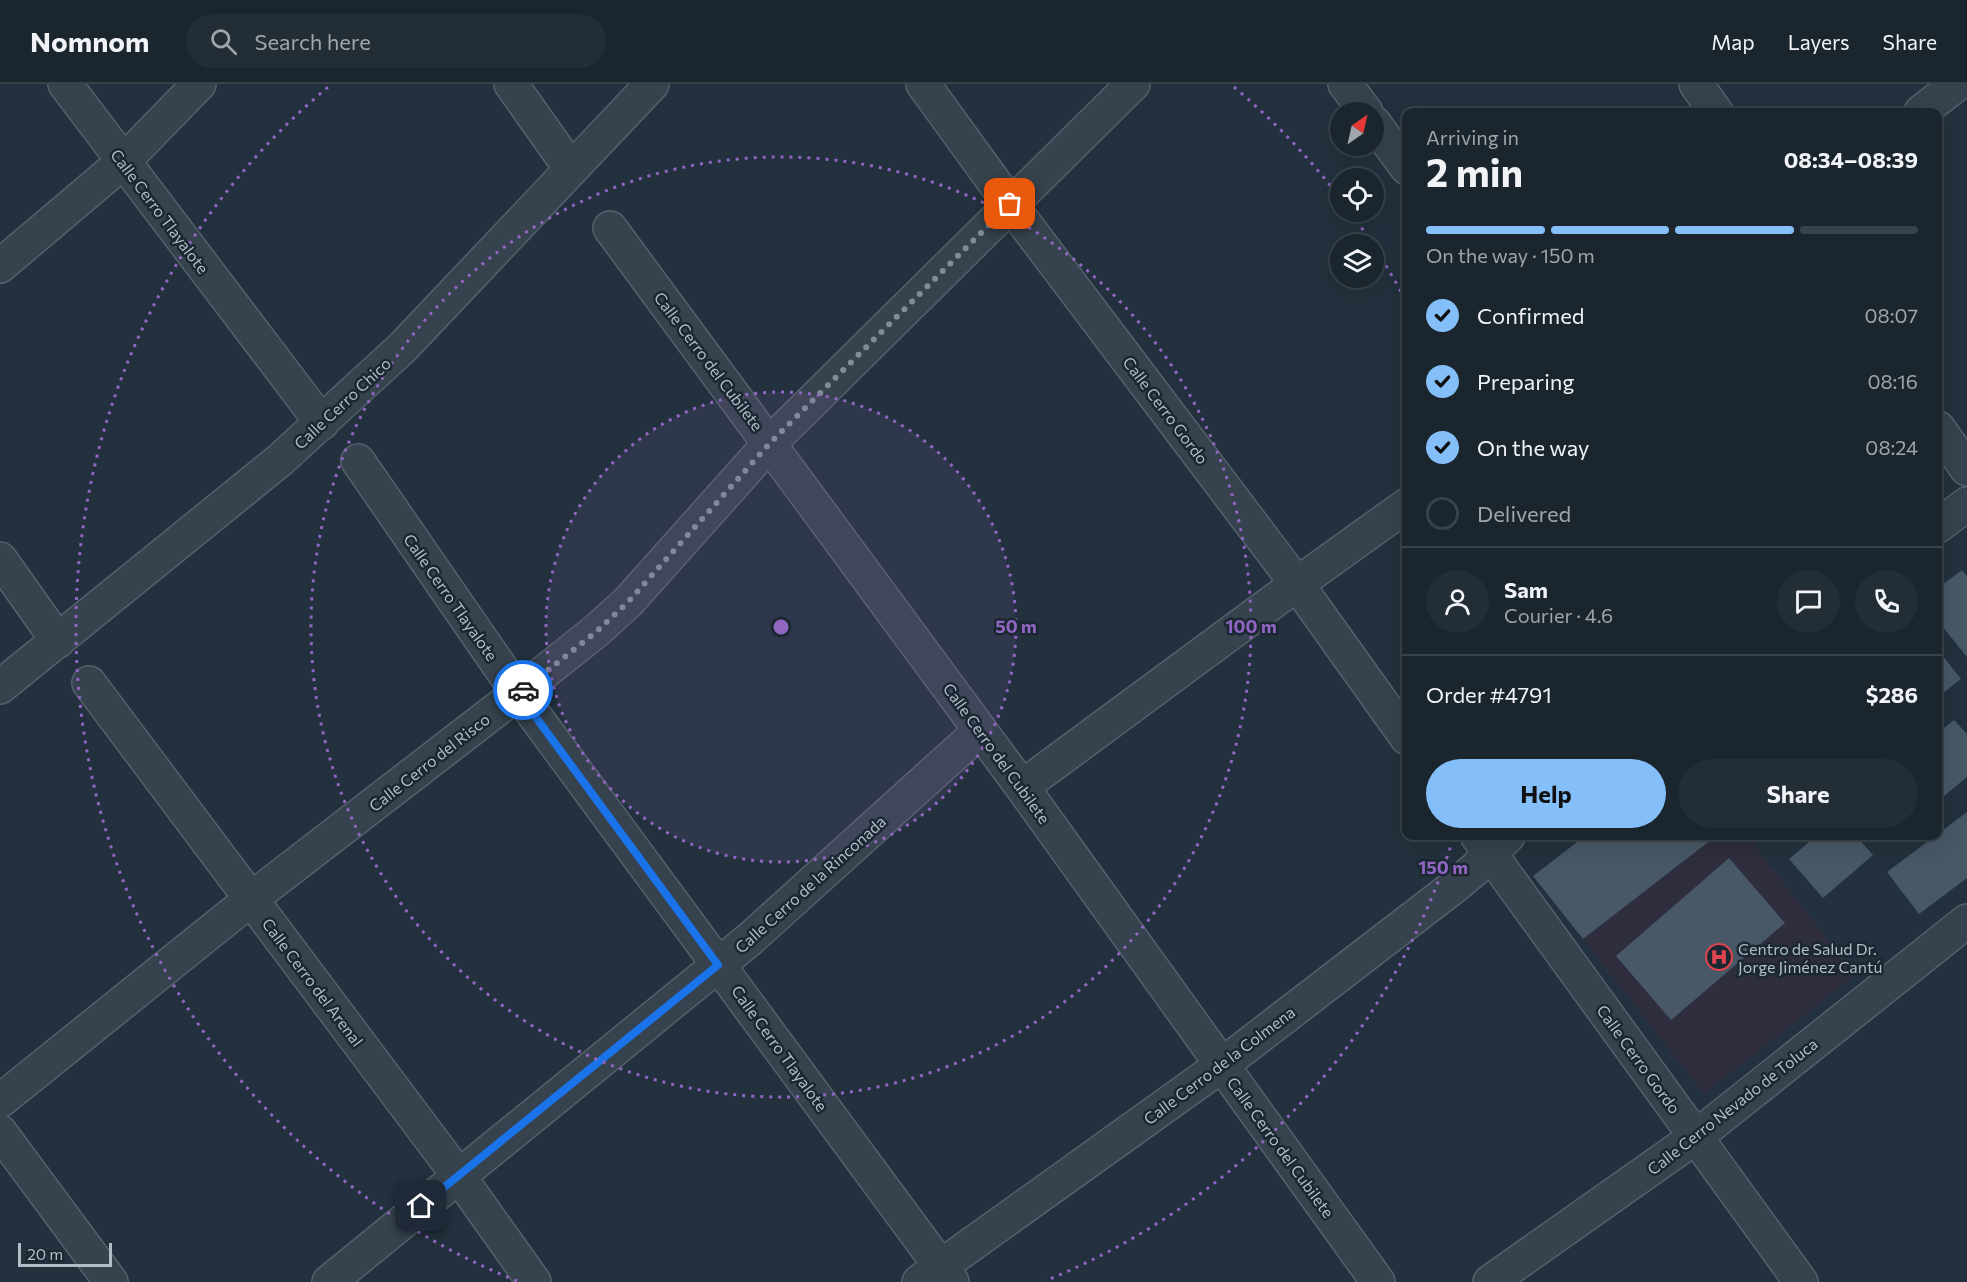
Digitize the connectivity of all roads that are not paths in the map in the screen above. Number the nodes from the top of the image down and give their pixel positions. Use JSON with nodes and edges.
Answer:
{"nodes":[{"id":1,"x":65,"y":84,"type":"edge"},
{"id":2,"x":199,"y":84,"type":"edge"},
{"id":3,"x":511,"y":84,"type":"edge"},
{"id":4,"x":652,"y":84,"type":"edge"},
{"id":5,"x":923,"y":84,"type":"edge"},
{"id":6,"x":1133,"y":84,"type":"edge"},
{"id":7,"x":1345,"y":84,"type":"edge"},
{"id":8,"x":1696,"y":84,"type":"edge"},
{"id":9,"x":1958,"y":84,"type":"edge"},
{"id":10,"x":1358,"y":102,"type":"edge"},
{"id":11,"x":1713,"y":108,"type":"edge"},
{"id":12,"x":1926,"y":108,"type":"edge"},
{"id":13,"x":1384,"y":137,"type":"edge"},
{"id":14,"x":1402,"y":161,"type":"edge"},
{"id":15,"x":123,"y":162,"type":"junction"},
{"id":16,"x":571,"y":169,"type":"junction"},
{"id":17,"x":1010,"y":204,"type":"junction"},
{"id":18,"x":610,"y":228,"type":"dead end"},
{"id":19,"x":0,"y":266,"type":"edge"},
{"id":20,"x":322,"y":423,"type":"junction"},
{"id":21,"x":1942,"y":434,"type":"edge"},
{"id":22,"x":770,"y":443,"type":"junction"},
{"id":23,"x":358,"y":461,"type":"dead end"},
{"id":24,"x":1967,"y":469,"type":"edge"},
{"id":25,"x":1967,"y":504,"type":"edge"},
{"id":26,"x":1402,"y":509,"type":"edge"},
{"id":27,"x":1942,"y":523,"type":"edge"},
{"id":28,"x":0,"y":559,"type":"edge"},
{"id":29,"x":1297,"y":584,"type":"junction"},
{"id":30,"x":58,"y":641,"type":"junction"},
{"id":31,"x":89,"y":683,"type":"dead end"},
{"id":32,"x":0,"y":687,"type":"edge"},
{"id":33,"x":518,"y":693,"type":"junction"},
{"id":34,"x":980,"y":731,"type":"junction"},
{"id":35,"x":1402,"y":731,"type":"edge"},
{"id":36,"x":1023,"y":787,"type":"junction"},
{"id":37,"x":1492,"y":842,"type":"edge"},
{"id":38,"x":251,"y":899,"type":"junction"},
{"id":39,"x":1967,"y":921,"type":"edge"},
{"id":40,"x":718,"y":965,"type":"junction"},
{"id":41,"x":1222,"y":1065,"type":"junction"},
{"id":42,"x":0,"y":1101,"type":"edge"},
{"id":43,"x":0,"y":1132,"type":"edge"},
{"id":44,"x":1697,"y":1136,"type":"junction"},
{"id":45,"x":458,"y":1175,"type":"junction"},
{"id":46,"x":937,"y":1277,"type":"edge"},
{"id":47,"x":111,"y":1282,"type":"edge"},
{"id":48,"x":329,"y":1282,"type":"edge"},
{"id":49,"x":534,"y":1282,"type":"edge"},
{"id":50,"x":1378,"y":1282,"type":"edge"},
{"id":51,"x":1490,"y":1282,"type":"edge"},
{"id":52,"x":1801,"y":1282,"type":"edge"}],
"edges":[{"from":1,"to":15,"type":"street","name":"Calle Cerro Tlayalote"},
{"from":2,"to":15,"type":"street"},
{"from":3,"to":16,"type":"street"},
{"from":4,"to":16,"type":"street","name":"Calle Cerro Chico"},
{"from":5,"to":17,"type":"street","name":"Calle Cerro Gordo"},
{"from":6,"to":17,"type":"street","name":"Calle Cerro del Risco"},
{"from":7,"to":10,"type":"street"},
{"from":8,"to":11,"type":"street"},
{"from":9,"to":12,"type":"street"},
{"from":13,"to":14,"type":"street"},
{"from":15,"to":19,"type":"street"},
{"from":15,"to":20,"type":"street","name":"Calle Cerro Tlayalote"},
{"from":16,"to":20,"type":"street","name":"Calle Cerro Chico"},
{"from":17,"to":22,"type":"street","name":"Calle Cerro del Risco"},
{"from":17,"to":29,"type":"street","name":"Calle Cerro Gordo"},
{"from":18,"to":22,"type":"street","name":"Calle Cerro del Cubilete"},
{"from":20,"to":30,"type":"street","name":"Calle Cerro Chico"},
{"from":21,"to":24,"type":"street"},
{"from":22,"to":33,"type":"street","name":"Calle Cerro del Risco"},
{"from":22,"to":34,"type":"street","name":"Calle Cerro del Cubilete"},
{"from":23,"to":33,"type":"street","name":"Calle Cerro Tlayalote"},
{"from":25,"to":27,"type":"street"},
{"from":26,"to":29,"type":"street"},
{"from":28,"to":30,"type":"street"},
{"from":29,"to":35,"type":"street","name":"Calle Cerro Gordo"},
{"from":29,"to":36,"type":"street"},
{"from":30,"to":32,"type":"street","name":"Calle Cerro Chico"},
{"from":31,"to":38,"type":"street","name":"Calle Cerro del Arenal"},
{"from":33,"to":38,"type":"street","name":"Calle Cerro del Risco"},
{"from":33,"to":40,"type":"street","name":"Calle Cerro Tlayalote"},
{"from":34,"to":36,"type":"street","name":"Calle Cerro del Cubilete"},
{"from":34,"to":40,"type":"street","name":"Calle Cerro de la Rinconada"},
{"from":36,"to":41,"type":"street","name":"Calle Cerro del Cubilete"},
{"from":37,"to":41,"type":"street","name":"Calle Cerro de la Colmena"},
{"from":37,"to":44,"type":"street","name":"Calle Cerro Gordo"},
{"from":38,"to":42,"type":"street","name":"Calle Cerro del Risco"},
{"from":38,"to":45,"type":"street","name":"Calle Cerro del Arenal"},
{"from":39,"to":44,"type":"street","name":"Calle Cerro Nevado de Toluca"},
{"from":40,"to":45,"type":"street","name":"Calle Cerro de la Rinconada"},
{"from":40,"to":46,"type":"street","name":"Calle Cerro Tlayalote"},
{"from":41,"to":46,"type":"street","name":"Calle Cerro de la Colmena"},
{"from":41,"to":50,"type":"street","name":"Calle Cerro del Cubilete"},
{"from":43,"to":47,"type":"street"},
{"from":44,"to":51,"type":"street","name":"Calle Cerro Nevado de Toluca"},
{"from":44,"to":52,"type":"street","name":"Calle Cerro Gordo"},
{"from":45,"to":48,"type":"street","name":"Calle Cerro de la Rinconada"},
{"from":45,"to":49,"type":"street","name":"Calle Cerro del Arenal"}]}
